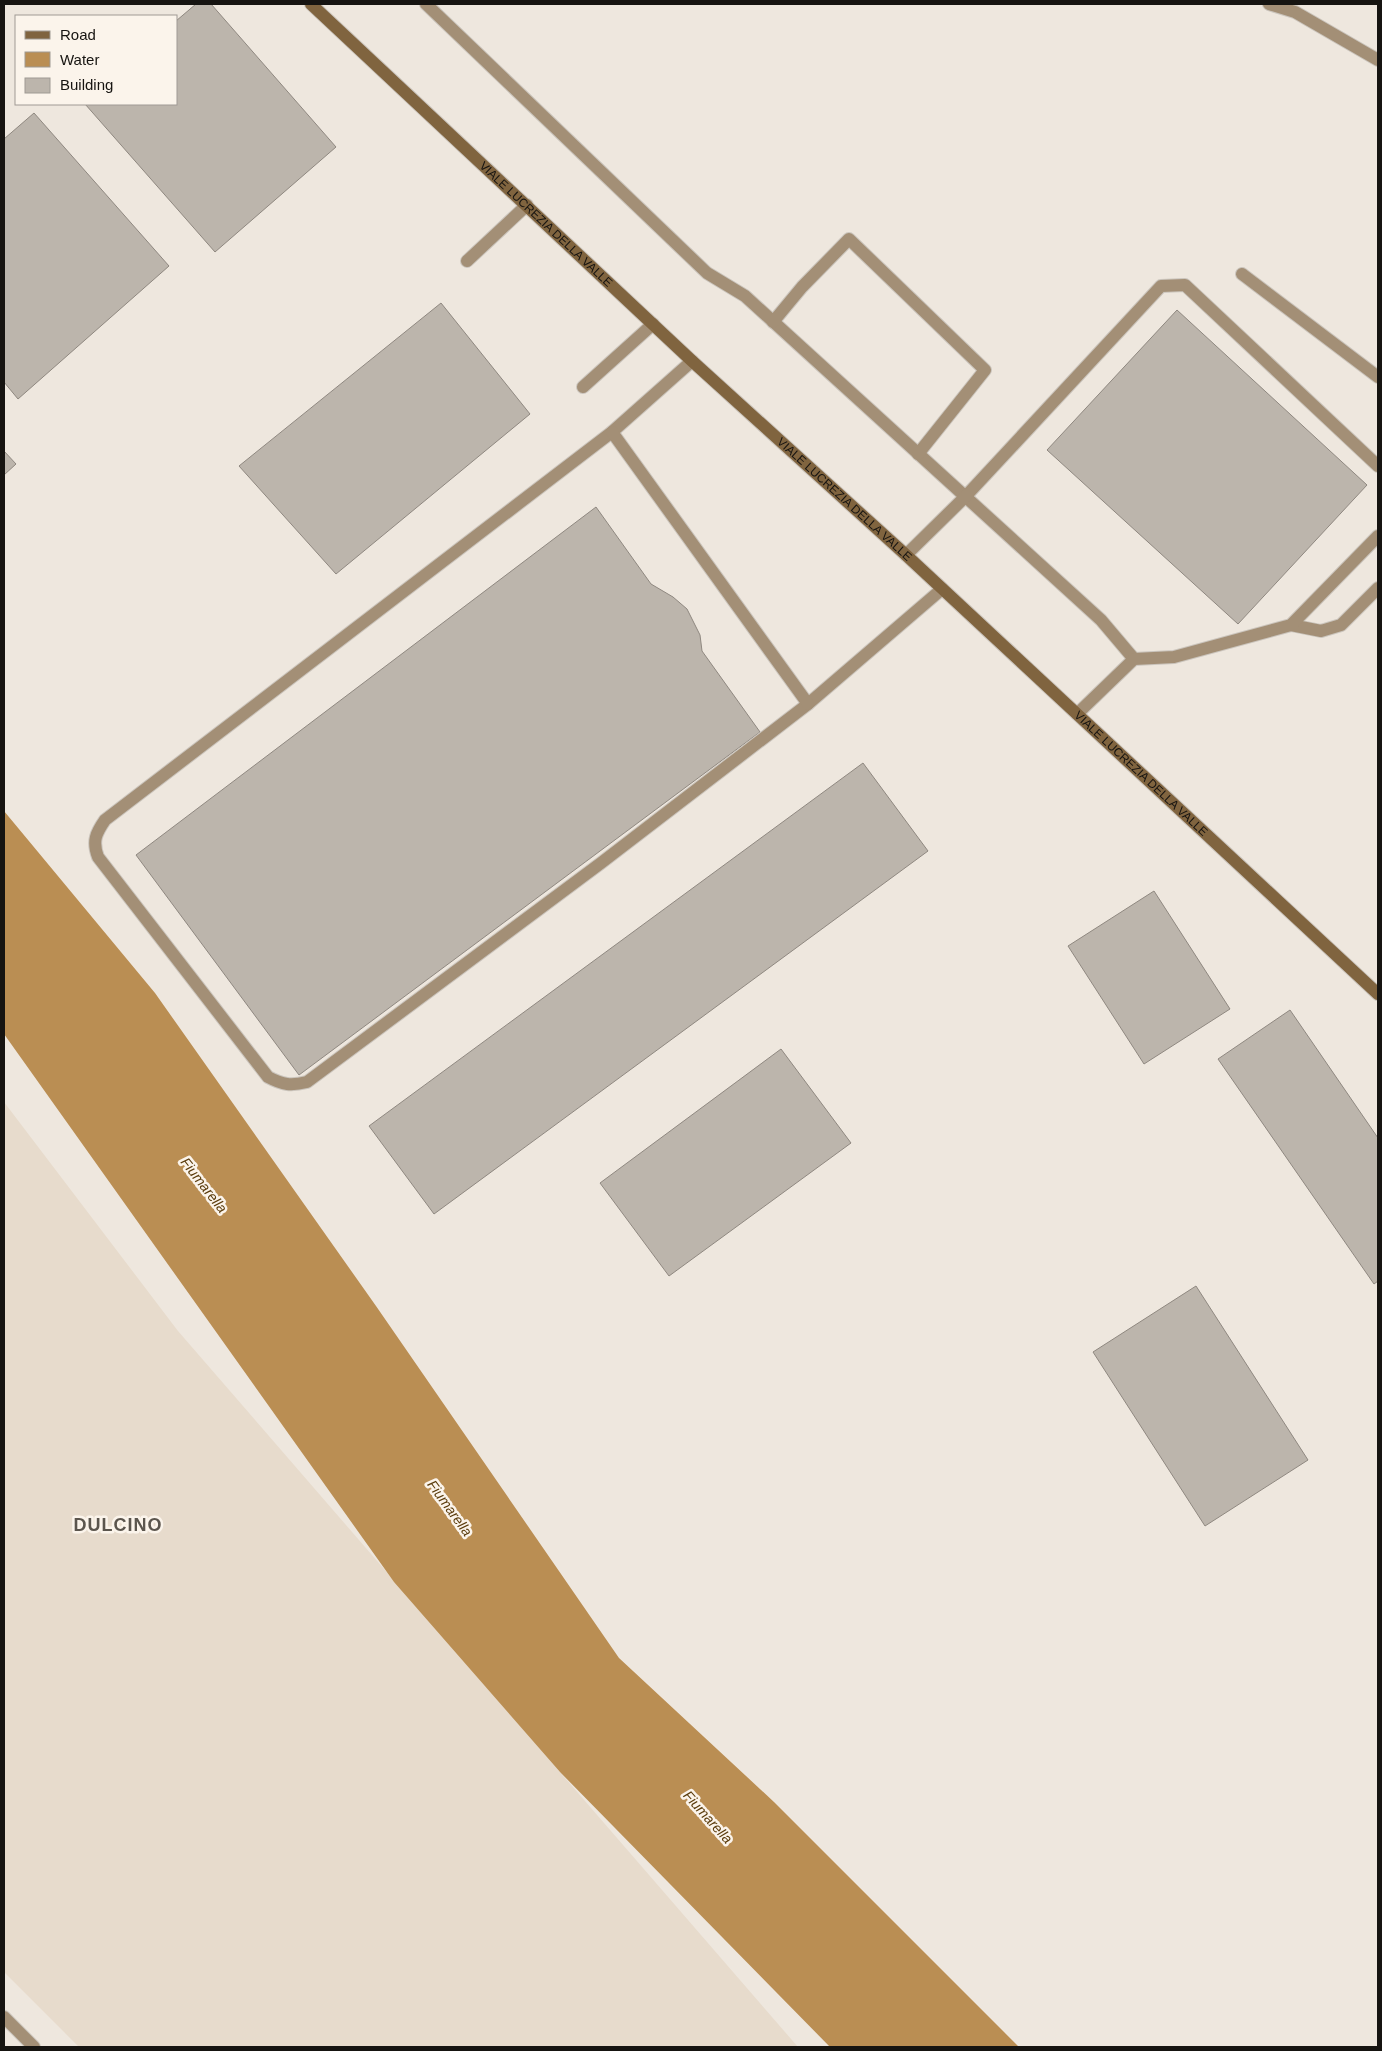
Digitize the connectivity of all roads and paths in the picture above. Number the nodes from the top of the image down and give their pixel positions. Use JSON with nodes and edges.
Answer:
{"nodes":[{"id":1,"x":311,"y":4,"type":"edge"},
{"id":2,"x":426,"y":4,"type":"edge"},
{"id":3,"x":1269,"y":4,"type":"edge"},
{"id":4,"x":1378,"y":60,"type":"edge"},
{"id":5,"x":527,"y":204,"type":"junction"},
{"id":6,"x":467,"y":261,"type":"dead end"},
{"id":7,"x":1242,"y":274,"type":"dead end"},
{"id":8,"x":774,"y":322,"type":"junction"},
{"id":9,"x":653,"y":324,"type":"junction"},
{"id":10,"x":692,"y":361,"type":"junction"},
{"id":11,"x":1378,"y":377,"type":"edge"},
{"id":12,"x":583,"y":387,"type":"dead end"},
{"id":13,"x":612,"y":432,"type":"junction"},
{"id":14,"x":918,"y":454,"type":"junction"},
{"id":15,"x":1378,"y":466,"type":"edge"},
{"id":16,"x":965,"y":497,"type":"junction"},
{"id":17,"x":1378,"y":536,"type":"edge"},
{"id":18,"x":906,"y":555,"type":"junction"},
{"id":19,"x":1378,"y":588,"type":"edge"},
{"id":20,"x":942,"y":589,"type":"junction"},
{"id":21,"x":1291,"y":625,"type":"junction"},
{"id":22,"x":1134,"y":659,"type":"junction"},
{"id":23,"x":808,"y":704,"type":"junction"},
{"id":24,"x":1077,"y":714,"type":"junction"},
{"id":25,"x":1378,"y":994,"type":"edge"},
{"id":26,"x":4,"y":2018,"type":"edge"},
{"id":27,"x":34,"y":2047,"type":"edge"}],
"edges":[{"from":1,"to":5,"type":"main road","name":"VIALE LUCREZIA DELLA VALLE"},
{"from":2,"to":8,"type":"street"},
{"from":3,"to":4,"type":"street"},
{"from":5,"to":6,"type":"street"},
{"from":5,"to":9,"type":"main road","name":"VIALE LUCREZIA DELLA VALLE"},
{"from":7,"to":11,"type":"street"},
{"from":8,"to":14,"type":"street"},
{"from":8,"to":14,"type":"street"},
{"from":9,"to":10,"type":"main road","name":"VIALE LUCREZIA DELLA VALLE"},
{"from":9,"to":12,"type":"street"},
{"from":10,"to":13,"type":"street"},
{"from":10,"to":18,"type":"main road","name":"VIALE LUCREZIA DELLA VALLE"},
{"from":13,"to":23,"type":"street"},
{"from":13,"to":23,"type":"street"},
{"from":14,"to":16,"type":"street"},
{"from":15,"to":16,"type":"street"},
{"from":16,"to":18,"type":"street"},
{"from":16,"to":22,"type":"street"},
{"from":17,"to":21,"type":"street"},
{"from":18,"to":20,"type":"main road","name":"VIALE LUCREZIA DELLA VALLE"},
{"from":19,"to":21,"type":"street"},
{"from":20,"to":23,"type":"street"},
{"from":20,"to":24,"type":"main road","name":"VIALE LUCREZIA DELLA VALLE"},
{"from":21,"to":22,"type":"street"},
{"from":22,"to":24,"type":"street"},
{"from":24,"to":25,"type":"main road","name":"VIALE LUCREZIA DELLA VALLE"},
{"from":26,"to":27,"type":"street"}]}
